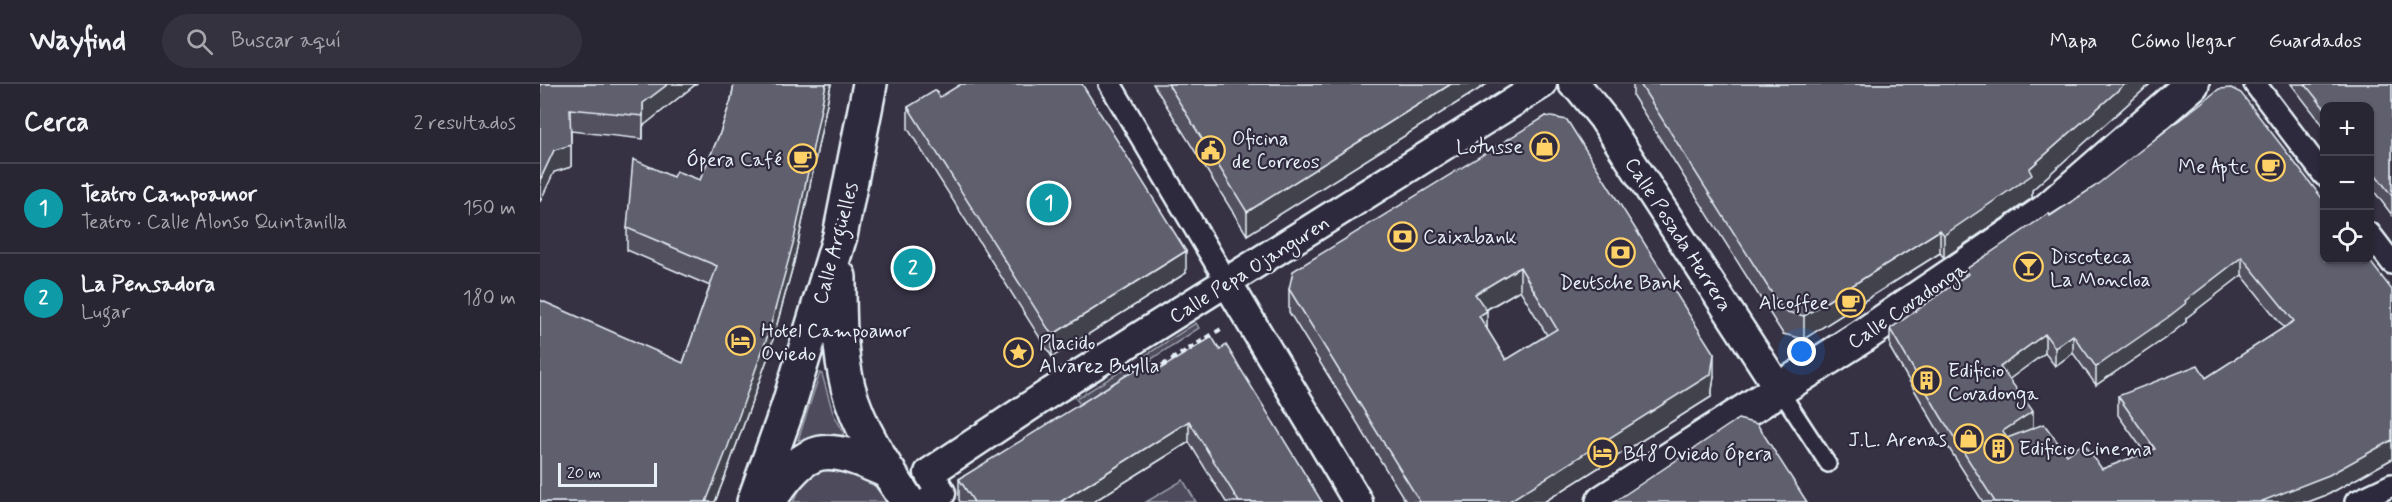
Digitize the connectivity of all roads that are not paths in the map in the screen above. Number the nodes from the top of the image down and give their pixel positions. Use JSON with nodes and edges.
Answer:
{"nodes":[{"id":1,"x":870,"y":84,"type":"edge"},
{"id":2,"x":1110,"y":84,"type":"edge"},
{"id":3,"x":1542,"y":84,"type":"edge"},
{"id":4,"x":1573,"y":84,"type":"edge"},
{"id":5,"x":2192,"y":84,"type":"edge"},
{"id":6,"x":2255,"y":84,"type":"edge"},
{"id":7,"x":2320,"y":168,"type":"edge"},
{"id":8,"x":840,"y":236,"type":"junction"},
{"id":9,"x":2374,"y":239,"type":"edge"},
{"id":10,"x":2392,"y":263,"type":"edge"},
{"id":11,"x":1227,"y":282,"type":"junction"},
{"id":12,"x":1774,"y":381,"type":"junction"},
{"id":13,"x":1828,"y":464,"type":"dead end"},
{"id":14,"x":2392,"y":485,"type":"edge"},
{"id":15,"x":907,"y":492,"type":"edge"},
{"id":16,"x":754,"y":502,"type":"edge"},
{"id":17,"x":768,"y":502,"type":"edge"},
{"id":18,"x":1358,"y":502,"type":"edge"},
{"id":19,"x":1603,"y":502,"type":"edge"},
{"id":20,"x":2356,"y":502,"type":"edge"}],
"edges":[{"from":1,"to":8,"type":"street","name":"Calle Argüelles"},
{"from":2,"to":11,"type":"street"},
{"from":3,"to":11,"type":"street","name":"Calle Pepa Ojanguren"},
{"from":4,"to":12,"type":"street","name":"Calle Posada Herrera"},
{"from":5,"to":12,"type":"street","name":"Calle Covadonga"},
{"from":6,"to":7,"type":"street"},
{"from":8,"to":15,"type":"street"},
{"from":8,"to":16,"type":"street","name":"Calle Argüelles"},
{"from":9,"to":10,"type":"street"},
{"from":11,"to":15,"type":"street","name":"Calle Pepa Ojanguren"},
{"from":11,"to":18,"type":"street"},
{"from":12,"to":13,"type":"lane"},
{"from":12,"to":19,"type":"street","name":"Calle Covadonga"},
{"from":14,"to":20,"type":"street"},
{"from":15,"to":17,"type":"street"}]}
